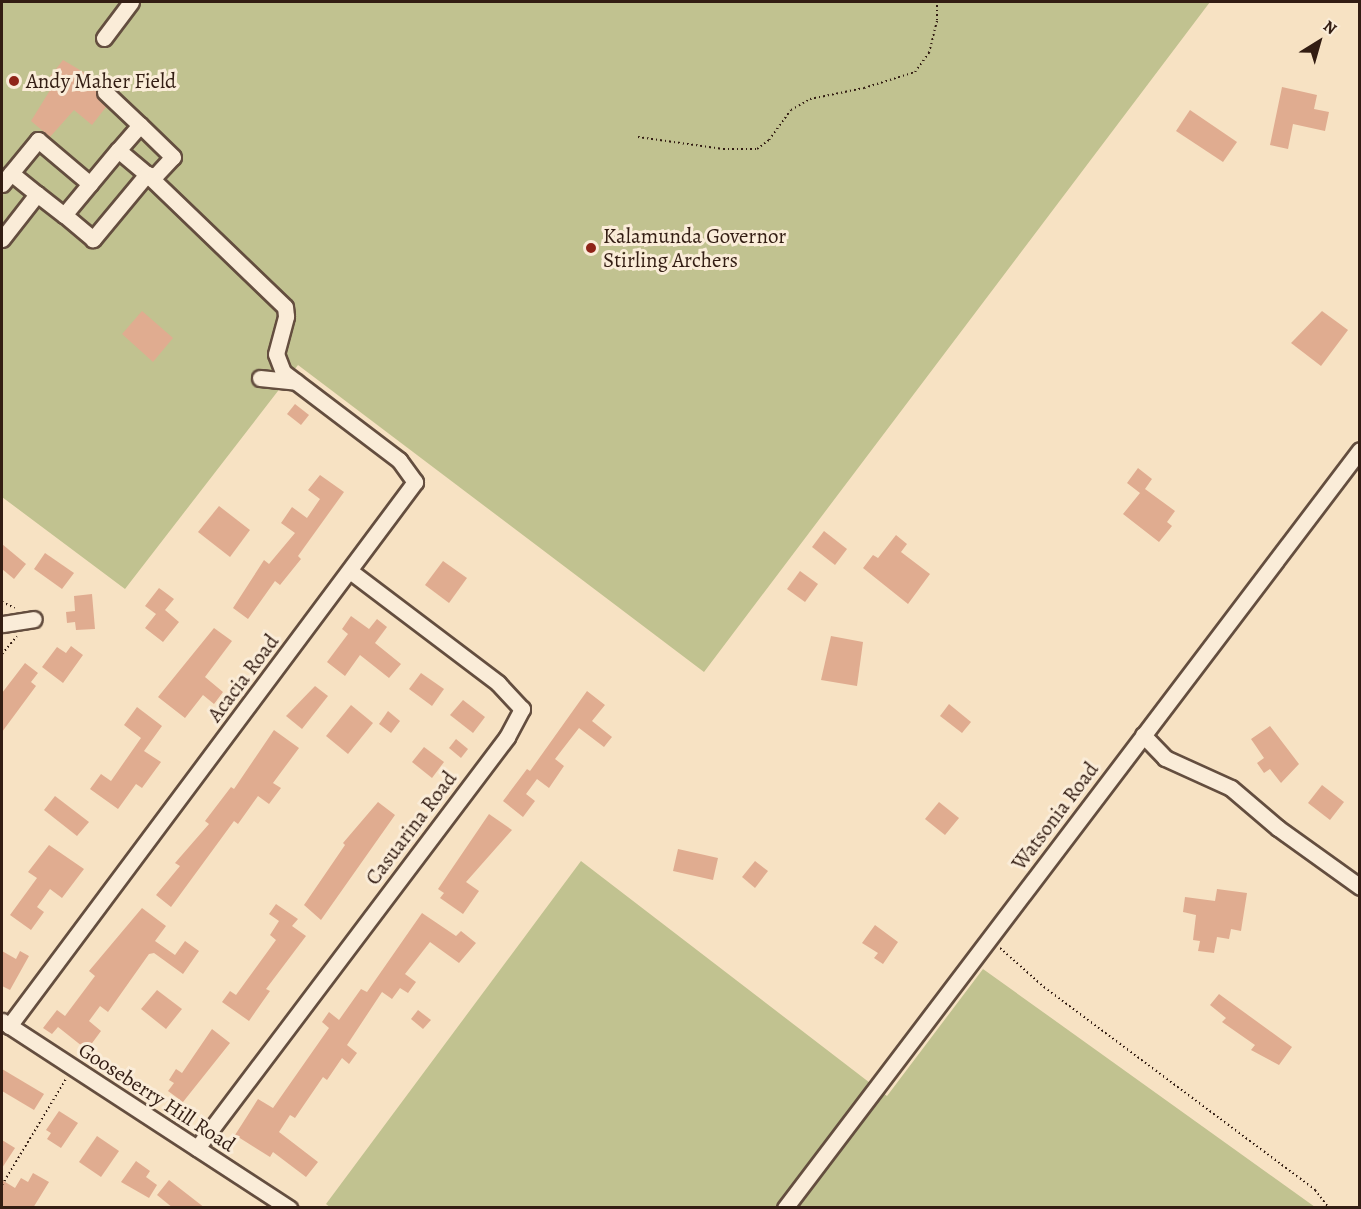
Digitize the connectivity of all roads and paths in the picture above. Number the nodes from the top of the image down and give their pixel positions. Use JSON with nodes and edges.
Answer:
{"nodes":[{"id":1,"x":131,"y":2,"type":"edge"},
{"id":2,"x":937,"y":2,"type":"edge"},
{"id":3,"x":104,"y":38,"type":"dead end"},
{"id":4,"x":105,"y":92,"type":"dead end"},
{"id":5,"x":140,"y":125,"type":"junction"},
{"id":6,"x":638,"y":137,"type":"dead end"},
{"id":7,"x":118,"y":150,"type":"junction"},
{"id":8,"x":147,"y":174,"type":"junction"},
{"id":9,"x":6,"y":178,"type":"edge"},
{"id":10,"x":90,"y":184,"type":"junction"},
{"id":11,"x":37,"y":194,"type":"junction"},
{"id":12,"x":64,"y":215,"type":"junction"},
{"id":13,"x":2,"y":239,"type":"edge"},
{"id":14,"x":260,"y":378,"type":"dead end"},
{"id":15,"x":295,"y":381,"type":"junction"},
{"id":16,"x":1359,"y":450,"type":"edge"},
{"id":17,"x":350,"y":571,"type":"junction"},
{"id":18,"x":29,"y":625,"type":"joint"},
{"id":19,"x":2,"y":627,"type":"edge"},
{"id":20,"x":2,"y":654,"type":"edge"},
{"id":21,"x":1143,"y":735,"type":"junction"},
{"id":22,"x":1359,"y":887,"type":"edge"},
{"id":23,"x":990,"y":937,"type":"junction"},
{"id":24,"x":5,"y":1024,"type":"edge"},
{"id":25,"x":73,"y":1067,"type":"junction"},
{"id":26,"x":197,"y":1148,"type":"junction"},
{"id":27,"x":2,"y":1185,"type":"edge"},
{"id":28,"x":289,"y":1208,"type":"edge"},
{"id":29,"x":785,"y":1208,"type":"edge"},
{"id":30,"x":1329,"y":1208,"type":"edge"}],
"edges":[{"from":1,"to":3,"type":"street"},
{"from":2,"to":6,"type":"path"},
{"from":4,"to":5,"type":"street"},
{"from":5,"to":7,"type":"street"},
{"from":5,"to":8,"type":"street"},
{"from":7,"to":8,"type":"street"},
{"from":7,"to":10,"type":"street"},
{"from":8,"to":12,"type":"street"},
{"from":8,"to":15,"type":"street"},
{"from":9,"to":10,"type":"street"},
{"from":9,"to":11,"type":"street"},
{"from":10,"to":12,"type":"street"},
{"from":11,"to":12,"type":"street"},
{"from":11,"to":13,"type":"street"},
{"from":14,"to":15,"type":"street"},
{"from":15,"to":17,"type":"street","name":"Acacia Road"},
{"from":16,"to":21,"type":"street","name":"Watsonia Road"},
{"from":17,"to":24,"type":"street","name":"Acacia Road"},
{"from":17,"to":26,"type":"street","name":"Casuarina Road"},
{"from":18,"to":19,"type":"street"},
{"from":18,"to":20,"type":"path"},
{"from":21,"to":22,"type":"street"},
{"from":21,"to":23,"type":"street","name":"Watsonia Road"},
{"from":23,"to":29,"type":"street","name":"Watsonia Road"},
{"from":23,"to":30,"type":"path"},
{"from":24,"to":25,"type":"street","name":"Gooseberry Hill Road"},
{"from":25,"to":26,"type":"street","name":"Gooseberry Hill Road"},
{"from":25,"to":27,"type":"path"},
{"from":26,"to":28,"type":"street","name":"Gooseberry Hill Road"}]}
